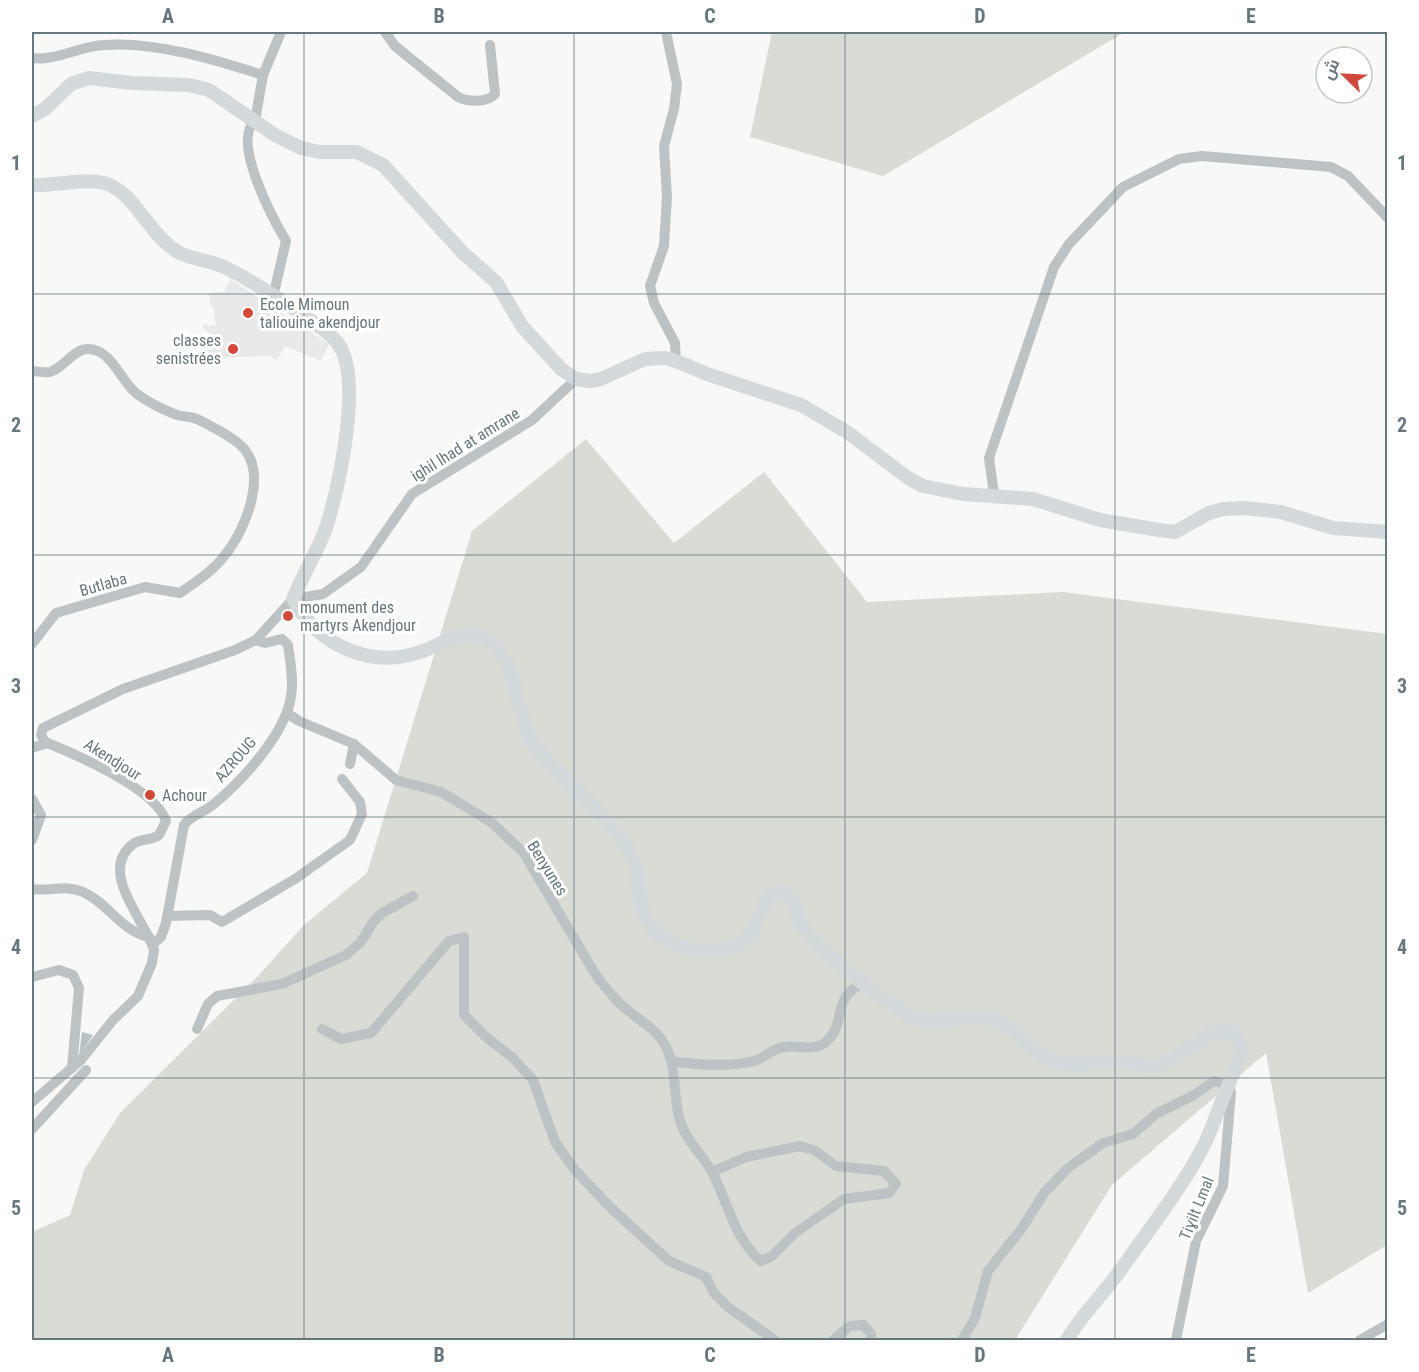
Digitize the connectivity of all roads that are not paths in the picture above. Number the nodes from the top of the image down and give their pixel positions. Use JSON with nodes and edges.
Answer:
{"nodes":[{"id":1,"x":281,"y":32,"type":"edge"},
{"id":2,"x":385,"y":32,"type":"edge"},
{"id":3,"x":666,"y":32,"type":"edge"},
{"id":4,"x":490,"y":45,"type":"dead end"},
{"id":5,"x":32,"y":58,"type":"edge"},
{"id":6,"x":263,"y":75,"type":"junction"},
{"id":7,"x":32,"y":116,"type":"edge"},
{"id":8,"x":255,"y":121,"type":"junction"},
{"id":9,"x":32,"y":185,"type":"edge"},
{"id":10,"x":1388,"y":218,"type":"edge"},
{"id":11,"x":273,"y":297,"type":"junction"},
{"id":12,"x":676,"y":361,"type":"junction"},
{"id":13,"x":32,"y":371,"type":"edge"},
{"id":14,"x":576,"y":379,"type":"junction"},
{"id":15,"x":994,"y":494,"type":"junction"},
{"id":16,"x":1388,"y":532,"type":"edge"},
{"id":17,"x":293,"y":599,"type":"junction"},
{"id":18,"x":256,"y":639,"type":"junction"},
{"id":19,"x":32,"y":644,"type":"edge"},
{"id":20,"x":287,"y":712,"type":"junction"},
{"id":21,"x":47,"y":742,"type":"junction"},
{"id":22,"x":354,"y":744,"type":"junction"},
{"id":23,"x":32,"y":748,"type":"edge"},
{"id":24,"x":350,"y":764,"type":"dead end"},
{"id":25,"x":342,"y":779,"type":"dead end"},
{"id":26,"x":32,"y":799,"type":"edge"},
{"id":27,"x":166,"y":821,"type":"junction"},
{"id":28,"x":184,"y":825,"type":"junction"},
{"id":29,"x":32,"y":840,"type":"edge"},
{"id":30,"x":32,"y":889,"type":"edge"},
{"id":31,"x":412,"y":896,"type":"dead end"},
{"id":32,"x":167,"y":916,"type":"junction"},
{"id":33,"x":151,"y":941,"type":"junction"},
{"id":34,"x":32,"y":976,"type":"edge"},
{"id":35,"x":865,"y":982,"type":"junction"},
{"id":36,"x":197,"y":1029,"type":"dead end"},
{"id":37,"x":322,"y":1029,"type":"dead end"},
{"id":38,"x":672,"y":1061,"type":"junction"},
{"id":39,"x":72,"y":1068,"type":"junction"},
{"id":40,"x":86,"y":1070,"type":"dead end"},
{"id":41,"x":1228,"y":1085,"type":"junction"},
{"id":42,"x":32,"y":1102,"type":"edge"},
{"id":43,"x":32,"y":1129,"type":"edge"},
{"id":44,"x":712,"y":1172,"type":"junction"},
{"id":45,"x":1388,"y":1324,"type":"edge"},
{"id":46,"x":775,"y":1341,"type":"edge"},
{"id":47,"x":833,"y":1341,"type":"edge"},
{"id":48,"x":871,"y":1341,"type":"edge"},
{"id":49,"x":962,"y":1341,"type":"edge"},
{"id":50,"x":1067,"y":1341,"type":"edge"},
{"id":51,"x":1176,"y":1341,"type":"edge"},
{"id":52,"x":1360,"y":1341,"type":"edge"}],
"edges":[{"from":1,"to":6,"type":"street"},
{"from":2,"to":4,"type":"street"},
{"from":3,"to":12,"type":"street"},
{"from":5,"to":6,"type":"street"},
{"from":6,"to":8,"type":"street"},
{"from":7,"to":8,"type":"main road"},
{"from":8,"to":11,"type":"street"},
{"from":8,"to":14,"type":"main road"},
{"from":9,"to":11,"type":"main road"},
{"from":10,"to":15,"type":"street"},
{"from":11,"to":17,"type":"main road"},
{"from":12,"to":14,"type":"main road"},
{"from":12,"to":15,"type":"main road"},
{"from":13,"to":19,"type":"street","name":"Butlaba"},
{"from":14,"to":17,"type":"street","name":"ighil lhad at amrane"},
{"from":15,"to":16,"type":"main road"},
{"from":17,"to":18,"type":"street"},
{"from":17,"to":35,"type":"main road"},
{"from":18,"to":20,"type":"street","name":"AZROUG"},
{"from":18,"to":21,"type":"street"},
{"from":20,"to":22,"type":"street","name":"Benyunes"},
{"from":20,"to":28,"type":"street","name":"AZROUG"},
{"from":21,"to":23,"type":"street"},
{"from":21,"to":27,"type":"street","name":"Akendjour"},
{"from":22,"to":24,"type":"street"},
{"from":22,"to":38,"type":"street","name":"Benyunes"},
{"from":25,"to":32,"type":"street"},
{"from":26,"to":29,"type":"street"},
{"from":27,"to":28,"type":"street"},
{"from":27,"to":33,"type":"street"},
{"from":28,"to":32,"type":"street"},
{"from":30,"to":33,"type":"street"},
{"from":31,"to":36,"type":"street"},
{"from":32,"to":33,"type":"street"},
{"from":33,"to":39,"type":"street"},
{"from":34,"to":39,"type":"street"},
{"from":35,"to":38,"type":"street"},
{"from":35,"to":41,"type":"main road"},
{"from":37,"to":46,"type":"street"},
{"from":38,"to":44,"type":"street","name":"Benyunes"},
{"from":39,"to":42,"type":"street"},
{"from":40,"to":43,"type":"street"},
{"from":41,"to":49,"type":"street"},
{"from":41,"to":50,"type":"main road"},
{"from":41,"to":51,"type":"street","name":"Tiɣilt Lmal"},
{"from":44,"to":44,"type":"street","name":"Benyunes"},
{"from":45,"to":52,"type":"street"},
{"from":47,"to":48,"type":"street"}]}
